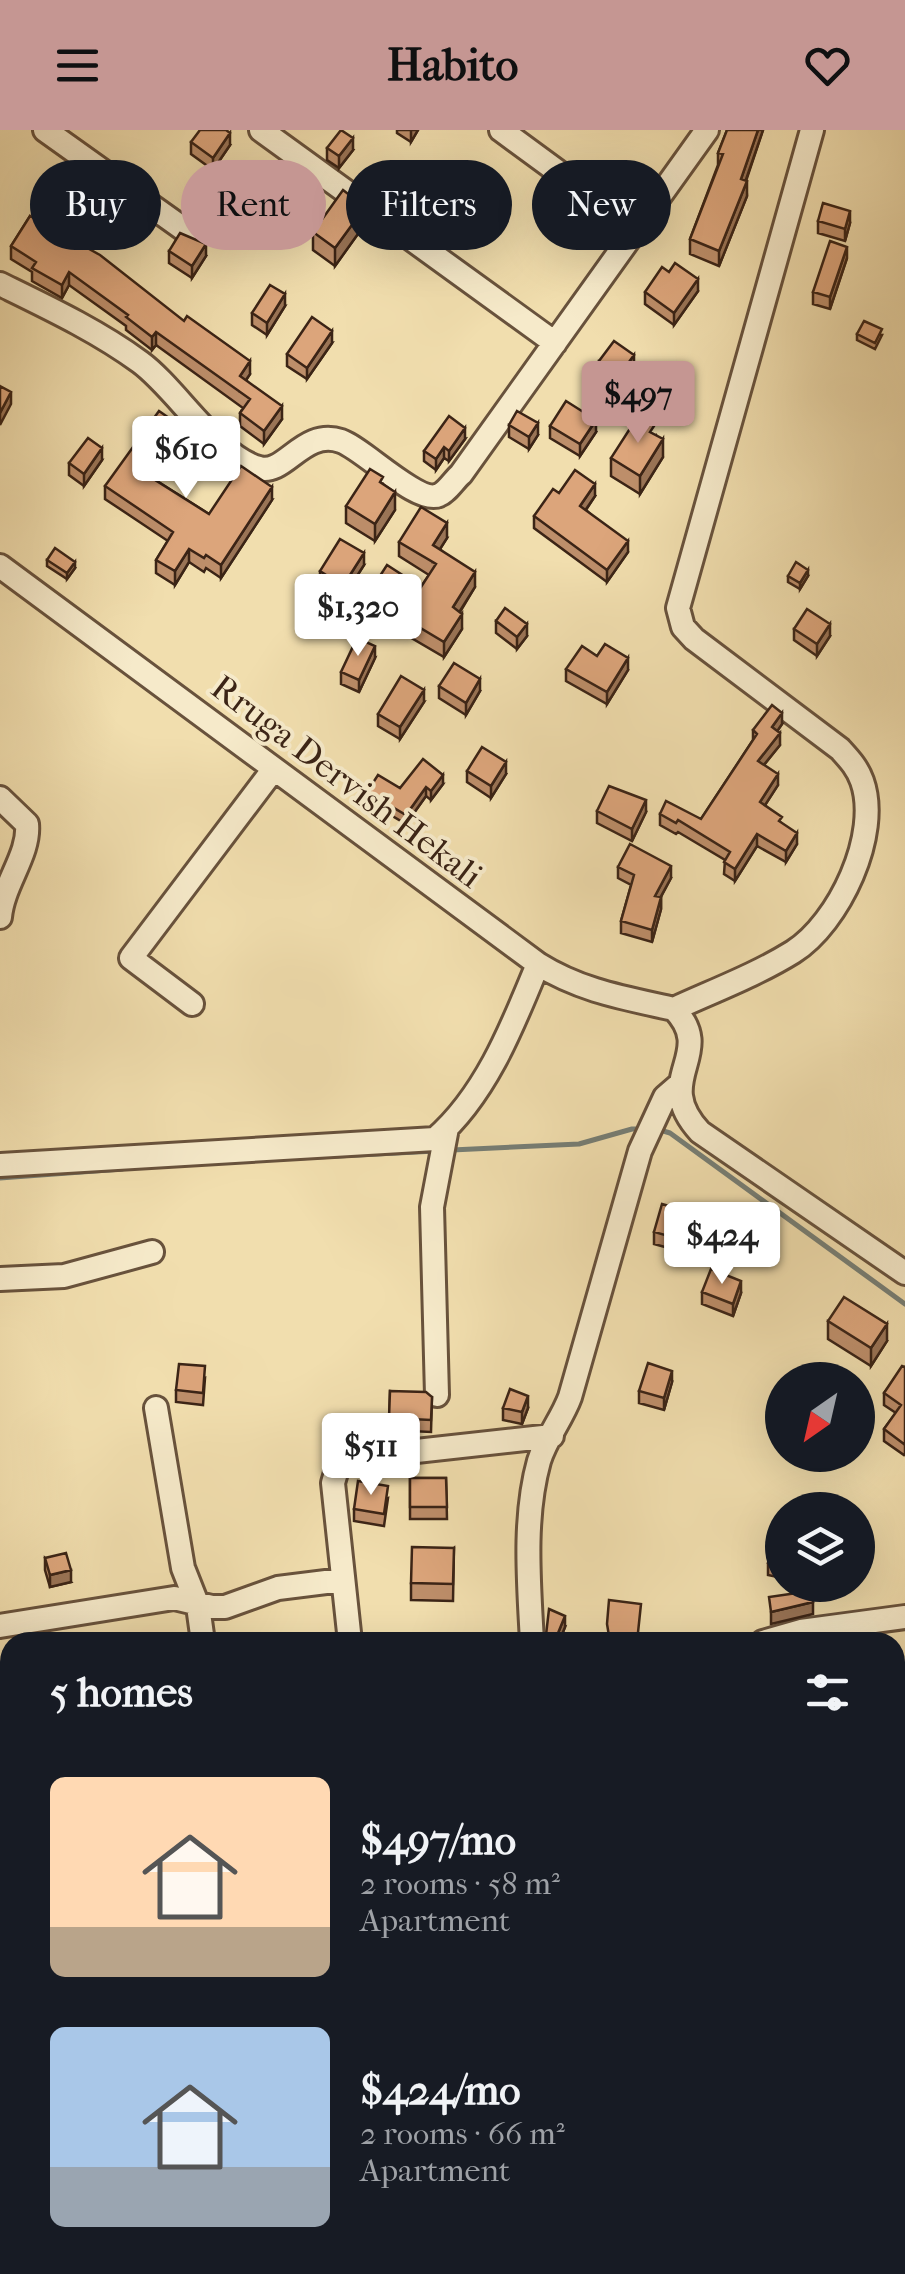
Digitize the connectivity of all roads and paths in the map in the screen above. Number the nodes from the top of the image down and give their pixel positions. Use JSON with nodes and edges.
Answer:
{"nodes":[{"id":1,"x":45,"y":130,"type":"edge"},
{"id":2,"x":260,"y":130,"type":"edge"},
{"id":3,"x":500,"y":130,"type":"edge"},
{"id":4,"x":707,"y":130,"type":"edge"},
{"id":5,"x":812,"y":130,"type":"edge"},
{"id":6,"x":541,"y":160,"type":"edge"},
{"id":7,"x":671,"y":180,"type":"edge"},
{"id":8,"x":181,"y":227,"type":"edge"},
{"id":9,"x":621,"y":250,"type":"edge"},
{"id":10,"x":1,"y":287,"type":"edge"},
{"id":11,"x":554,"y":344,"type":"junction"},
{"id":12,"x":0,"y":566,"type":"edge"},
{"id":13,"x":273,"y":770,"type":"junction"},
{"id":14,"x":0,"y":798,"type":"edge"},
{"id":15,"x":0,"y":917,"type":"edge"},
{"id":16,"x":538,"y":964,"type":"junction"},
{"id":17,"x":192,"y":1004,"type":"dead end"},
{"id":18,"x":674,"y":1009,"type":"junction"},
{"id":19,"x":680,"y":1084,"type":"junction"},
{"id":20,"x":446,"y":1135,"type":"junction"},
{"id":21,"x":0,"y":1166,"type":"edge"},
{"id":22,"x":152,"y":1252,"type":"dead end"},
{"id":23,"x":905,"y":1273,"type":"edge"},
{"id":24,"x":0,"y":1280,"type":"edge"},
{"id":25,"x":436,"y":1395,"type":"edge"},
{"id":26,"x":156,"y":1408,"type":"dead end"},
{"id":27,"x":552,"y":1436,"type":"junction"},
{"id":28,"x":342,"y":1580,"type":"junction"},
{"id":29,"x":195,"y":1601,"type":"junction"},
{"id":30,"x":905,"y":1618,"type":"edge"},
{"id":31,"x":0,"y":1626,"type":"edge"},
{"id":32,"x":201,"y":1632,"type":"edge"},
{"id":33,"x":349,"y":1632,"type":"edge"},
{"id":34,"x":532,"y":1632,"type":"edge"},
{"id":35,"x":798,"y":1632,"type":"edge"}],
"edges":[{"from":1,"to":8,"type":"street"},
{"from":2,"to":11,"type":"street"},
{"from":3,"to":6,"type":"street"},
{"from":4,"to":7,"type":"street"},
{"from":5,"to":18,"type":"street"},
{"from":9,"to":11,"type":"street"},
{"from":10,"to":11,"type":"street"},
{"from":12,"to":13,"type":"street","name":"Rruga Dervish Hekali"},
{"from":13,"to":16,"type":"street","name":"Rruga Dervish Hekali"},
{"from":13,"to":17,"type":"street"},
{"from":14,"to":15,"type":"street"},
{"from":16,"to":18,"type":"street","name":"Rruga Dervish Hekali"},
{"from":16,"to":20,"type":"street"},
{"from":18,"to":19,"type":"street"},
{"from":19,"to":23,"type":"street"},
{"from":19,"to":27,"type":"street"},
{"from":20,"to":21,"type":"street"},
{"from":20,"to":25,"type":"street"},
{"from":22,"to":24,"type":"street"},
{"from":26,"to":29,"type":"street"},
{"from":27,"to":28,"type":"street"},
{"from":27,"to":34,"type":"street"},
{"from":28,"to":29,"type":"street"},
{"from":28,"to":33,"type":"street"},
{"from":29,"to":31,"type":"street"},
{"from":29,"to":32,"type":"street"},
{"from":30,"to":35,"type":"street"}]}
